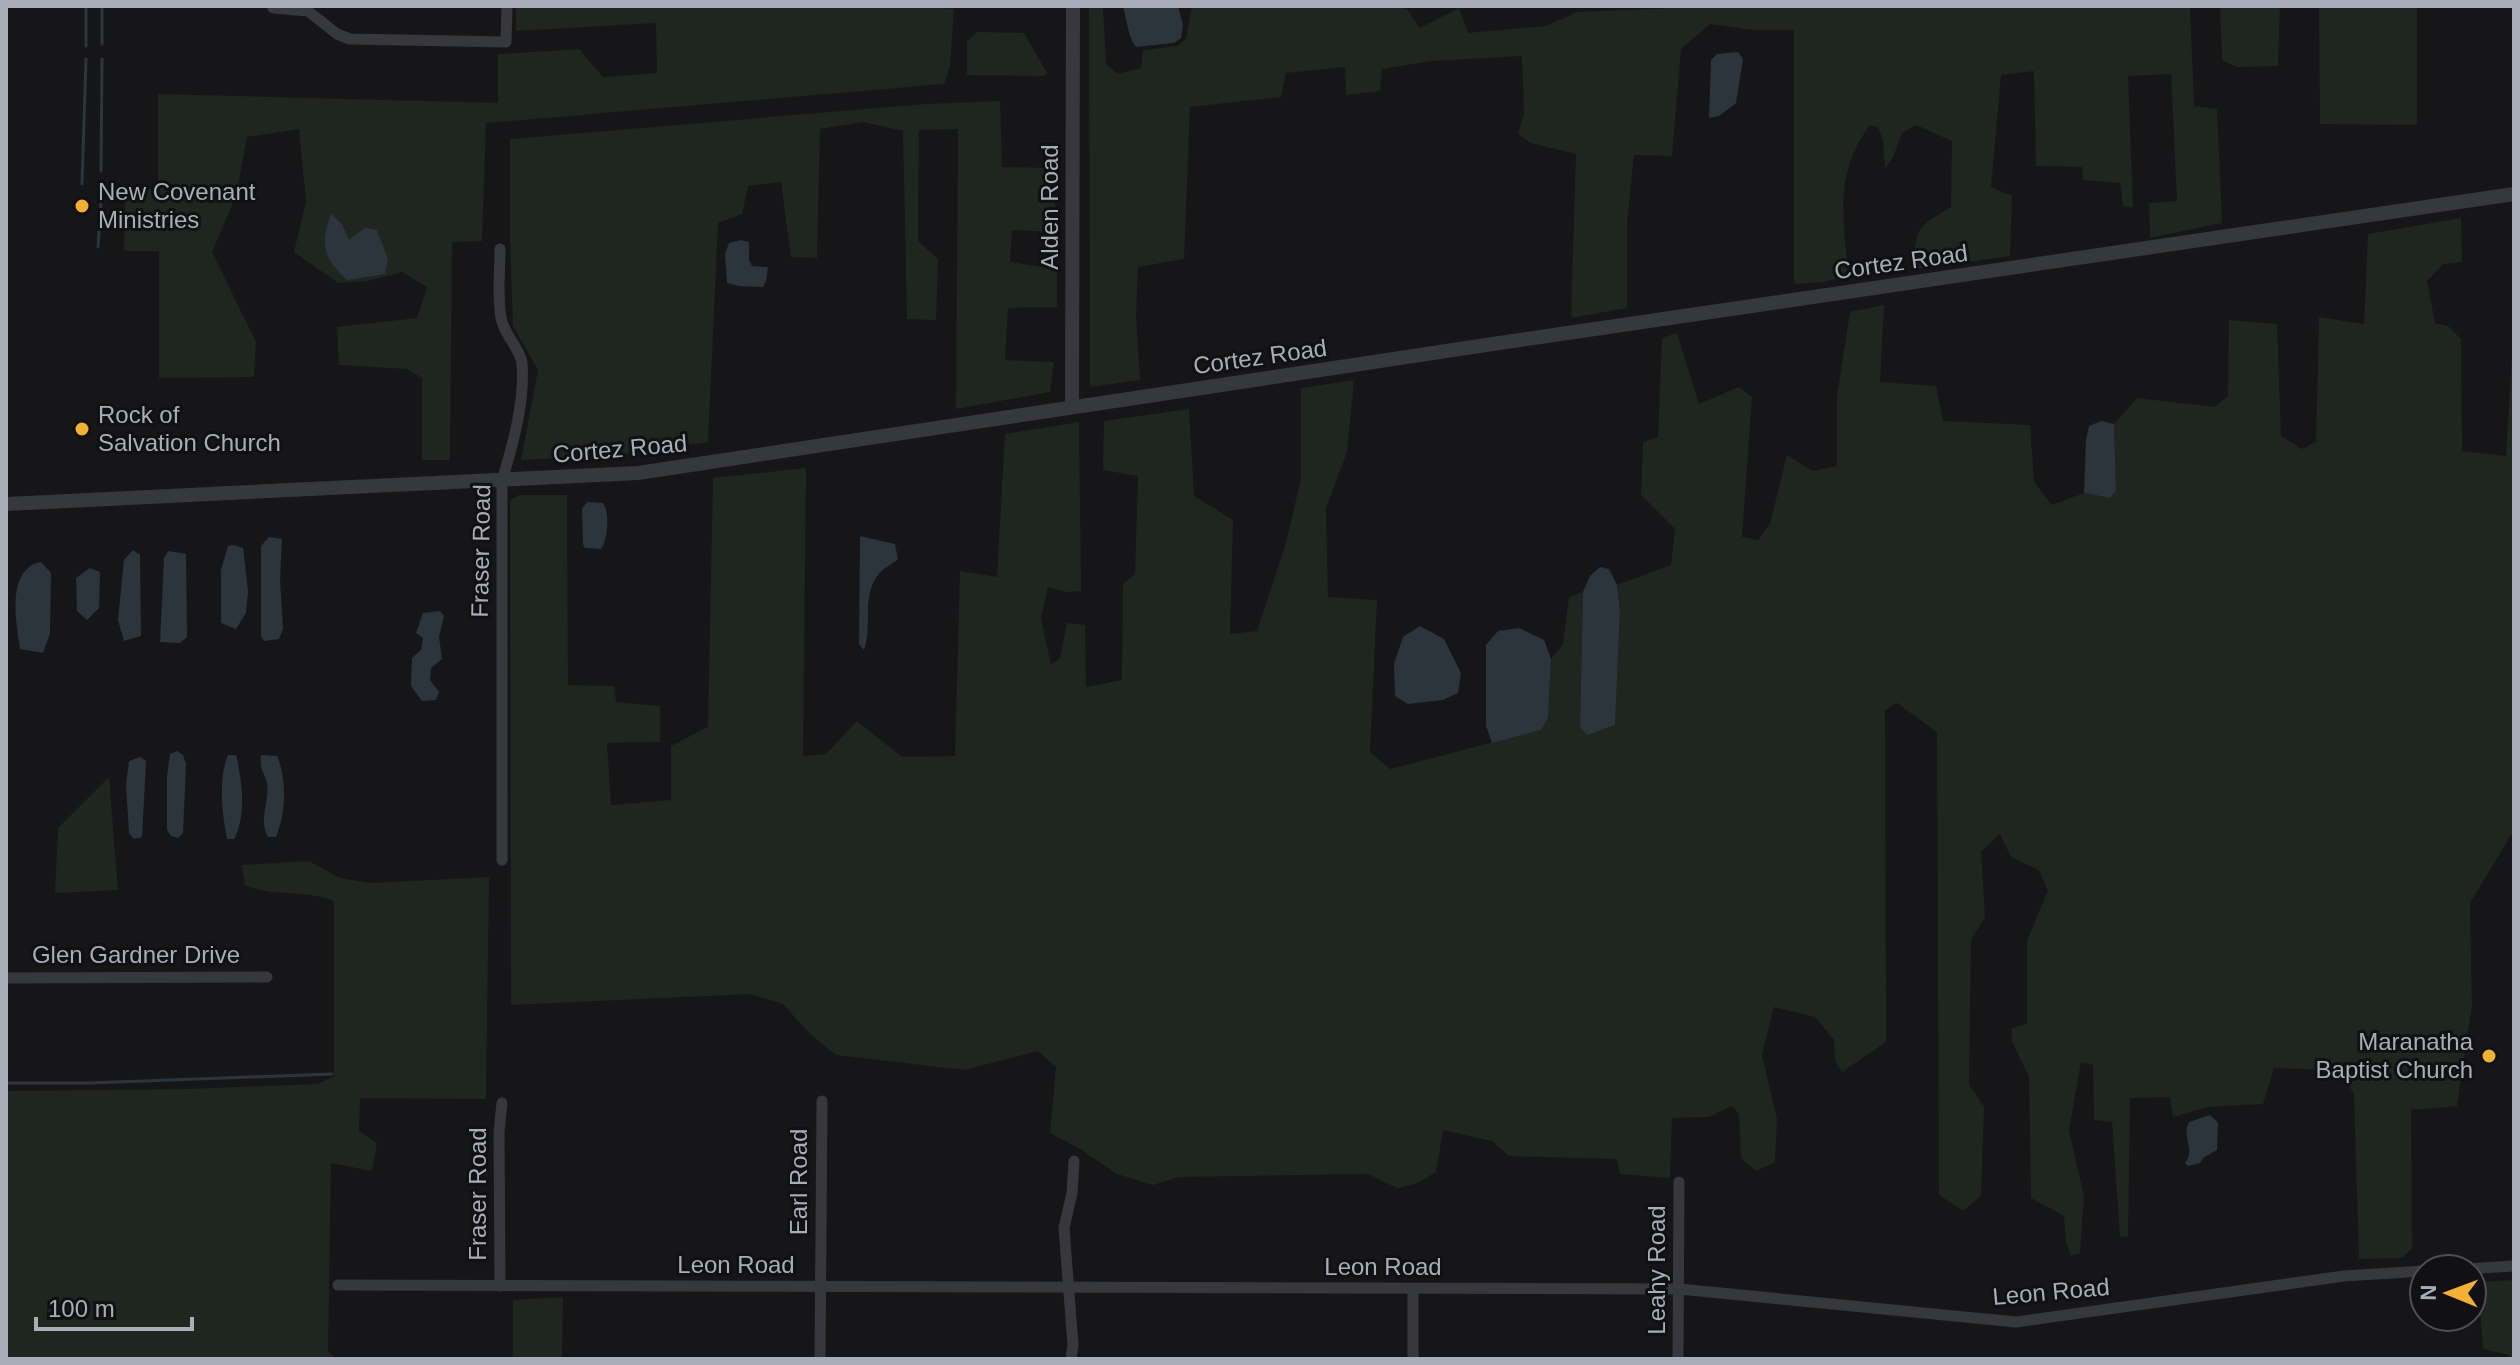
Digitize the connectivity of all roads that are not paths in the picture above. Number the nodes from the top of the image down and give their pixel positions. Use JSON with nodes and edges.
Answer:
{"nodes":[{"id":1,"x":507,"y":6,"type":"edge"},
{"id":2,"x":1073,"y":6,"type":"edge"},
{"id":3,"x":273,"y":8,"type":"edge"},
{"id":4,"x":2514,"y":194,"type":"edge"},
{"id":5,"x":500,"y":249,"type":"dead end"},
{"id":6,"x":1072,"y":407,"type":"junction"},
{"id":7,"x":502,"y":481,"type":"junction"},
{"id":8,"x":6,"y":504,"type":"edge"},
{"id":9,"x":502,"y":860,"type":"dead end"},
{"id":10,"x":267,"y":977,"type":"dead end"},
{"id":11,"x":6,"y":978,"type":"edge"},
{"id":12,"x":822,"y":1101,"type":"dead end"},
{"id":13,"x":502,"y":1103,"type":"dead end"},
{"id":14,"x":1074,"y":1161,"type":"dead end"},
{"id":15,"x":1679,"y":1182,"type":"dead end"},
{"id":16,"x":2514,"y":1266,"type":"edge"},
{"id":17,"x":2488,"y":1268,"type":"edge"},
{"id":18,"x":2408,"y":1272,"type":"edge"},
{"id":19,"x":338,"y":1285,"type":"dead end"},
{"id":20,"x":500,"y":1286,"type":"junction"},
{"id":21,"x":820,"y":1288,"type":"junction"},
{"id":22,"x":1069,"y":1288,"type":"junction"},
{"id":23,"x":1413,"y":1289,"type":"junction"},
{"id":24,"x":1679,"y":1289,"type":"junction"},
{"id":25,"x":820,"y":1359,"type":"edge"},
{"id":26,"x":1071,"y":1359,"type":"edge"},
{"id":27,"x":1413,"y":1359,"type":"edge"},
{"id":28,"x":1678,"y":1359,"type":"edge"}],
"edges":[{"from":1,"to":3,"type":"street"},
{"from":2,"to":6,"type":"street","name":"Alden Road"},
{"from":4,"to":6,"type":"street","name":"Cortez Road"},
{"from":5,"to":7,"type":"street","name":"Fraser Road"},
{"from":6,"to":7,"type":"street","name":"Cortez Road"},
{"from":7,"to":8,"type":"street","name":"Cortez Road"},
{"from":7,"to":9,"type":"street","name":"Fraser Road"},
{"from":10,"to":11,"type":"street","name":"Glen Gardner Drive"},
{"from":12,"to":21,"type":"street","name":"Earl Road"},
{"from":13,"to":20,"type":"street","name":"Fraser Road"},
{"from":14,"to":22,"type":"street"},
{"from":15,"to":24,"type":"street","name":"Leahy Road"},
{"from":16,"to":17,"type":"street"},
{"from":18,"to":24,"type":"street","name":"Leon Road"},
{"from":19,"to":20,"type":"street","name":"Leon Road"},
{"from":20,"to":21,"type":"street","name":"Leon Road"},
{"from":21,"to":22,"type":"street","name":"Leon Road"},
{"from":21,"to":25,"type":"street","name":"Earl Road"},
{"from":22,"to":23,"type":"street","name":"Leon Road"},
{"from":22,"to":26,"type":"street"},
{"from":23,"to":24,"type":"street","name":"Leon Road"},
{"from":23,"to":27,"type":"street"},
{"from":24,"to":28,"type":"street","name":"Leahy Road"}]}
